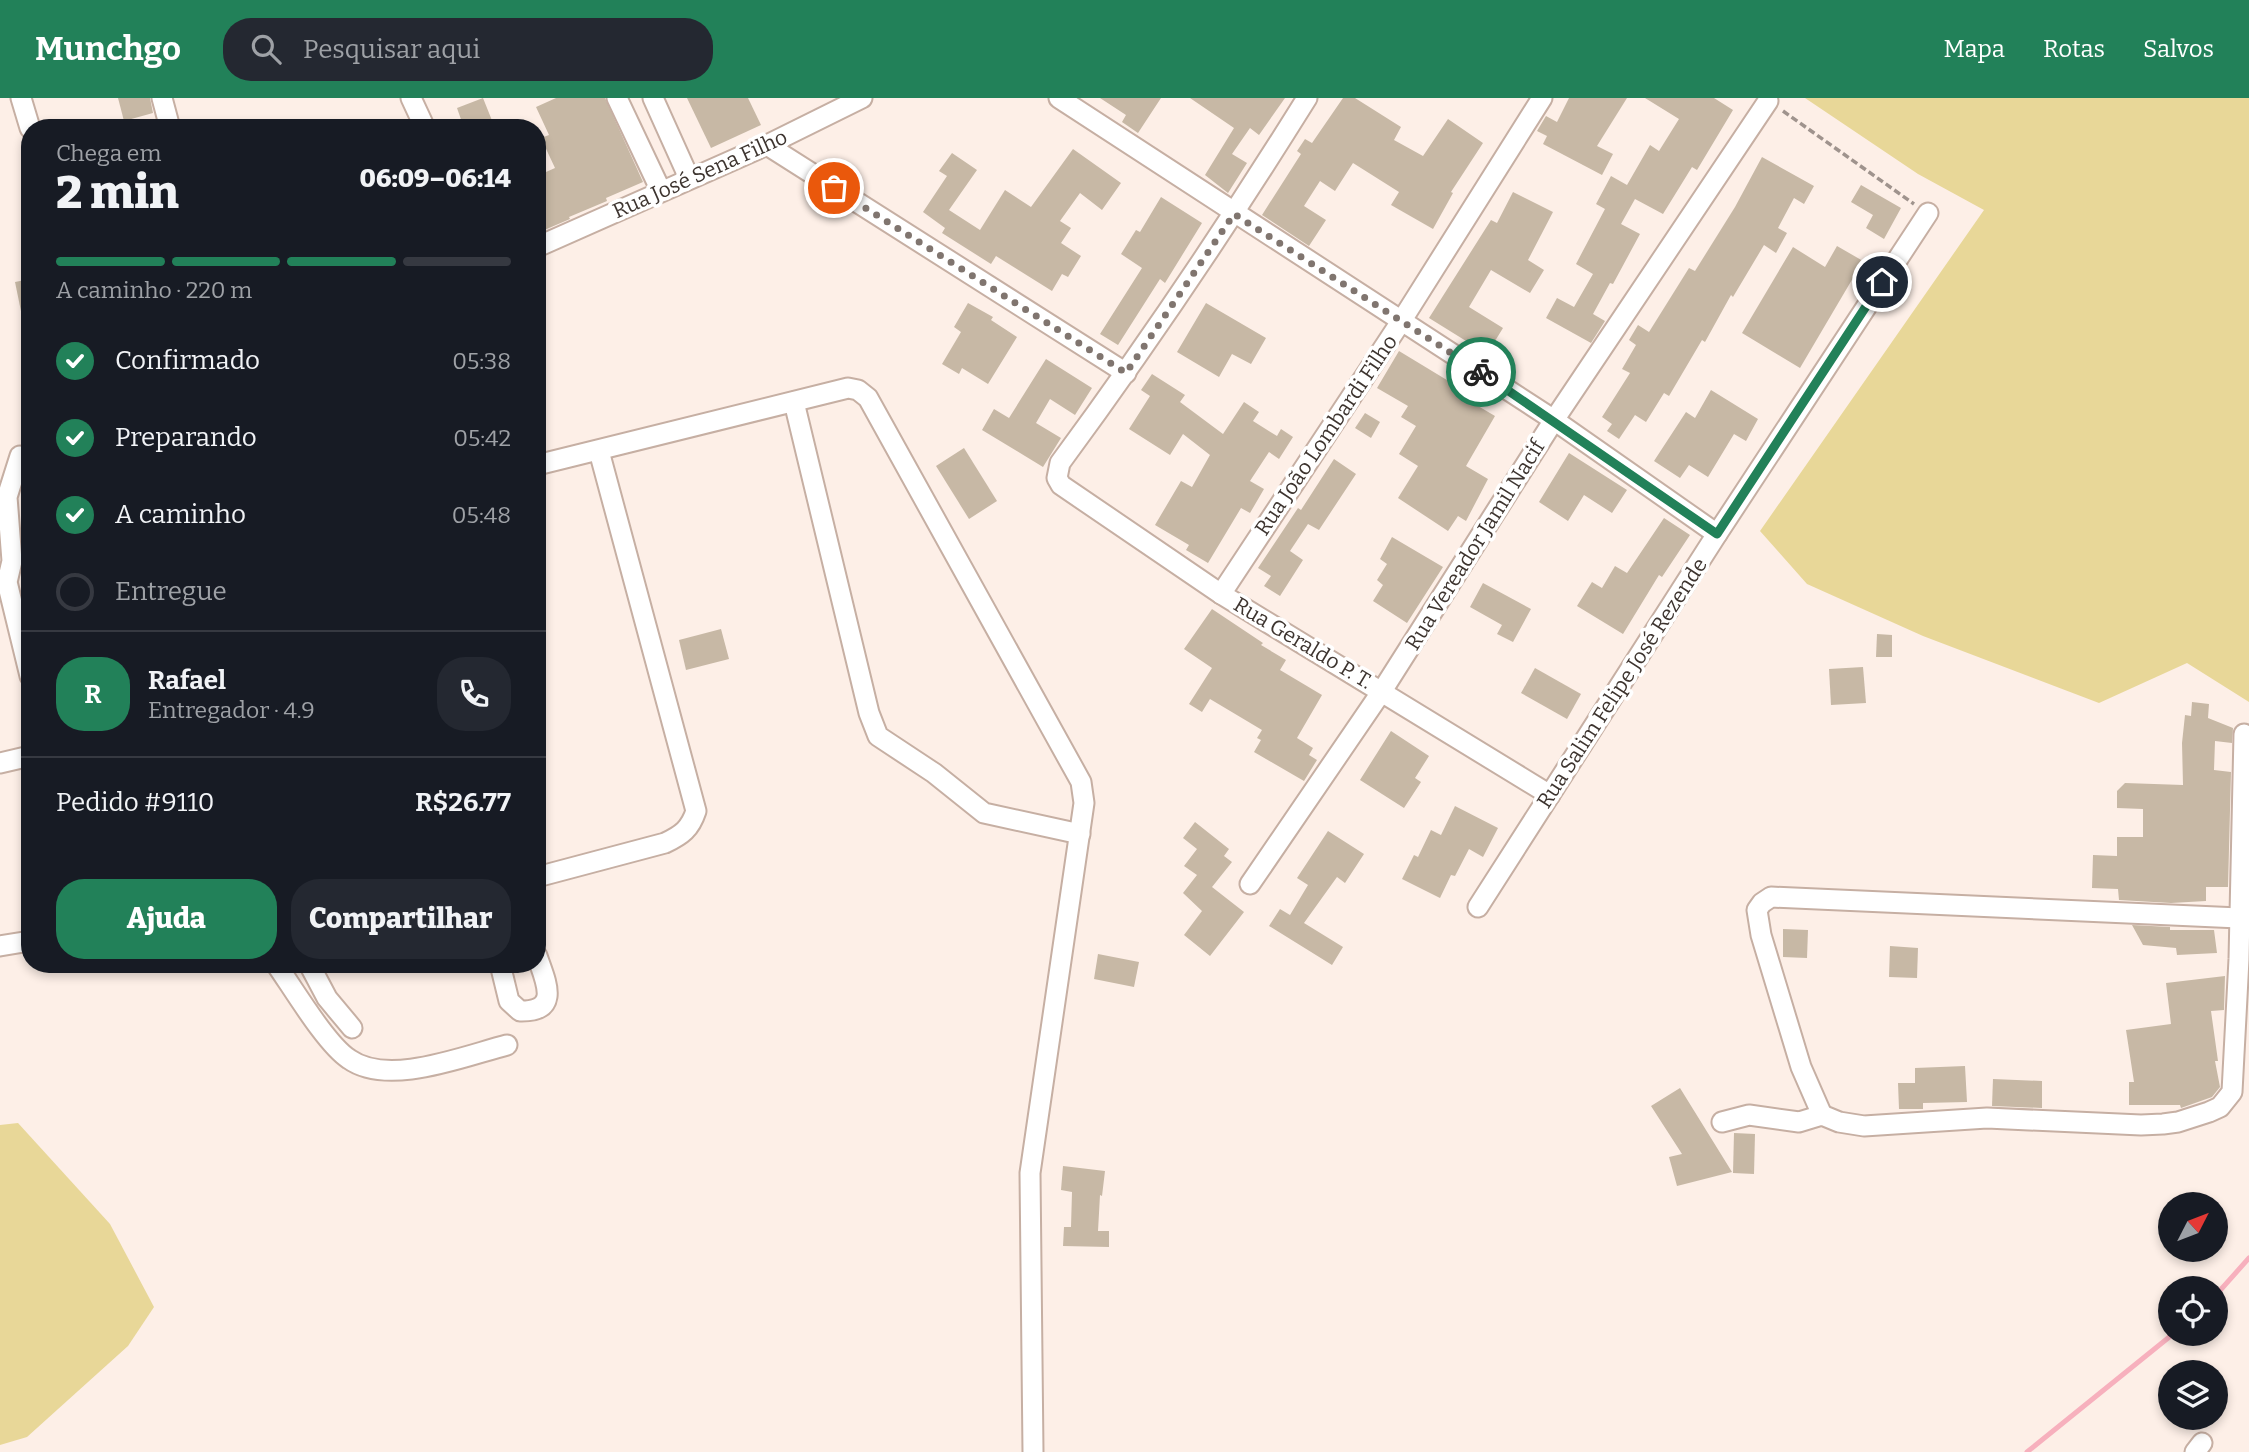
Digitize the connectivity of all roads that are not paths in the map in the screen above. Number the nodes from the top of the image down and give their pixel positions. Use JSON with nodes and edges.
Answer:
{"nodes":[{"id":1,"x":21,"y":98,"type":"edge"},
{"id":2,"x":162,"y":98,"type":"edge"},
{"id":3,"x":411,"y":98,"type":"edge"},
{"id":4,"x":617,"y":98,"type":"edge"},
{"id":5,"x":653,"y":98,"type":"edge"},
{"id":6,"x":862,"y":98,"type":"edge"},
{"id":7,"x":1307,"y":98,"type":"edge"},
{"id":8,"x":1542,"y":98,"type":"edge"},
{"id":9,"x":1069,"y":101,"type":"edge"},
{"id":10,"x":1768,"y":101,"type":"road end"},
{"id":11,"x":27,"y":119,"type":"edge"},
{"id":12,"x":168,"y":119,"type":"edge"},
{"id":13,"x":421,"y":119,"type":"edge"},
{"id":14,"x":767,"y":145,"type":"junction"},
{"id":15,"x":689,"y":178,"type":"junction"},
{"id":16,"x":661,"y":191,"type":"junction"},
{"id":17,"x":1928,"y":213,"type":"road end"},
{"id":18,"x":1234,"y":214,"type":"junction"},
{"id":19,"x":546,"y":243,"type":"edge"},
{"id":20,"x":1402,"y":320,"type":"junction"},
{"id":21,"x":1126,"y":373,"type":"junction"},
{"id":22,"x":794,"y":402,"type":"junction"},
{"id":23,"x":1554,"y":420,"type":"junction"},
{"id":24,"x":599,"y":451,"type":"junction"},
{"id":25,"x":0,"y":452,"type":"edge"},
{"id":26,"x":21,"y":455,"type":"edge"},
{"id":27,"x":546,"y":464,"type":"edge"},
{"id":28,"x":21,"y":465,"type":"edge"},
{"id":29,"x":1717,"y":534,"type":"junction"},
{"id":30,"x":10,"y":568,"type":"edge"},
{"id":31,"x":1220,"y":594,"type":"junction"},
{"id":32,"x":21,"y":627,"type":"edge"},
{"id":33,"x":1382,"y":691,"type":"junction"},
{"id":34,"x":2244,"y":734,"type":"dead end"},
{"id":35,"x":21,"y":758,"type":"edge"},
{"id":36,"x":0,"y":764,"type":"edge"},
{"id":37,"x":1550,"y":795,"type":"junction"},
{"id":38,"x":1080,"y":834,"type":"junction"},
{"id":39,"x":546,"y":875,"type":"edge"},
{"id":40,"x":1250,"y":884,"type":"dead end"},
{"id":41,"x":1478,"y":907,"type":"dead end"},
{"id":42,"x":2239,"y":918,"type":"junction"},
{"id":43,"x":21,"y":942,"type":"edge"},
{"id":44,"x":0,"y":946,"type":"edge"},
{"id":45,"x":2244,"y":959,"type":"edge"},
{"id":46,"x":282,"y":973,"type":"edge"},
{"id":47,"x":314,"y":973,"type":"edge"},
{"id":48,"x":502,"y":973,"type":"edge"},
{"id":49,"x":542,"y":973,"type":"edge"},
{"id":50,"x":352,"y":1028,"type":"dead end"},
{"id":51,"x":507,"y":1045,"type":"dead end"},
{"id":52,"x":1822,"y":1115,"type":"junction"},
{"id":53,"x":1722,"y":1122,"type":"dead end"},
{"id":54,"x":1034,"y":1452,"type":"edge"}],
"edges":[{"from":1,"to":11,"type":"street"},
{"from":2,"to":12,"type":"street"},
{"from":3,"to":13,"type":"street"},
{"from":4,"to":16,"type":"street"},
{"from":5,"to":15,"type":"street"},
{"from":6,"to":14,"type":"street","name":"Rua José Sena Filho"},
{"from":7,"to":18,"type":"street"},
{"from":8,"to":20,"type":"street","name":"Rua João Lombardi Filho"},
{"from":9,"to":18,"type":"street"},
{"from":10,"to":23,"type":"street","name":"Rua Vereador Jamil Nacif"},
{"from":14,"to":15,"type":"street","name":"Rua José Sena Filho"},
{"from":14,"to":21,"type":"street"},
{"from":15,"to":16,"type":"street","name":"Rua José Sena Filho"},
{"from":16,"to":19,"type":"street","name":"Rua José Sena Filho"},
{"from":17,"to":29,"type":"street","name":"Rua Salim Felipe José Rezende"},
{"from":18,"to":20,"type":"street"},
{"from":18,"to":21,"type":"street"},
{"from":20,"to":23,"type":"street"},
{"from":20,"to":31,"type":"street","name":"Rua João Lombardi Filho"},
{"from":21,"to":31,"type":"street","name":"Rua Geraldo P. T."},
{"from":22,"to":24,"type":"street"},
{"from":22,"to":38,"type":"street"},
{"from":22,"to":38,"type":"street"},
{"from":23,"to":29,"type":"street"},
{"from":23,"to":33,"type":"street","name":"Rua Vereador Jamil Nacif"},
{"from":24,"to":27,"type":"street"},
{"from":24,"to":39,"type":"street"},
{"from":25,"to":26,"type":"street"},
{"from":28,"to":30,"type":"street"},
{"from":29,"to":37,"type":"street","name":"Rua Salim Felipe José Rezende"},
{"from":30,"to":32,"type":"street"},
{"from":31,"to":33,"type":"street","name":"Rua Geraldo P. T."},
{"from":33,"to":37,"type":"street","name":"Rua Geraldo P. T."},
{"from":33,"to":40,"type":"street","name":"Rua Vereador Jamil Nacif"},
{"from":34,"to":42,"type":"street"},
{"from":35,"to":36,"type":"street"},
{"from":37,"to":41,"type":"street","name":"Rua Salim Felipe José Rezende"},
{"from":38,"to":54,"type":"street"},
{"from":42,"to":45,"type":"street"},
{"from":42,"to":52,"type":"street"},
{"from":43,"to":44,"type":"street"},
{"from":45,"to":52,"type":"street"},
{"from":46,"to":51,"type":"street"},
{"from":47,"to":50,"type":"street"},
{"from":48,"to":49,"type":"street"},
{"from":52,"to":53,"type":"street"}]}
